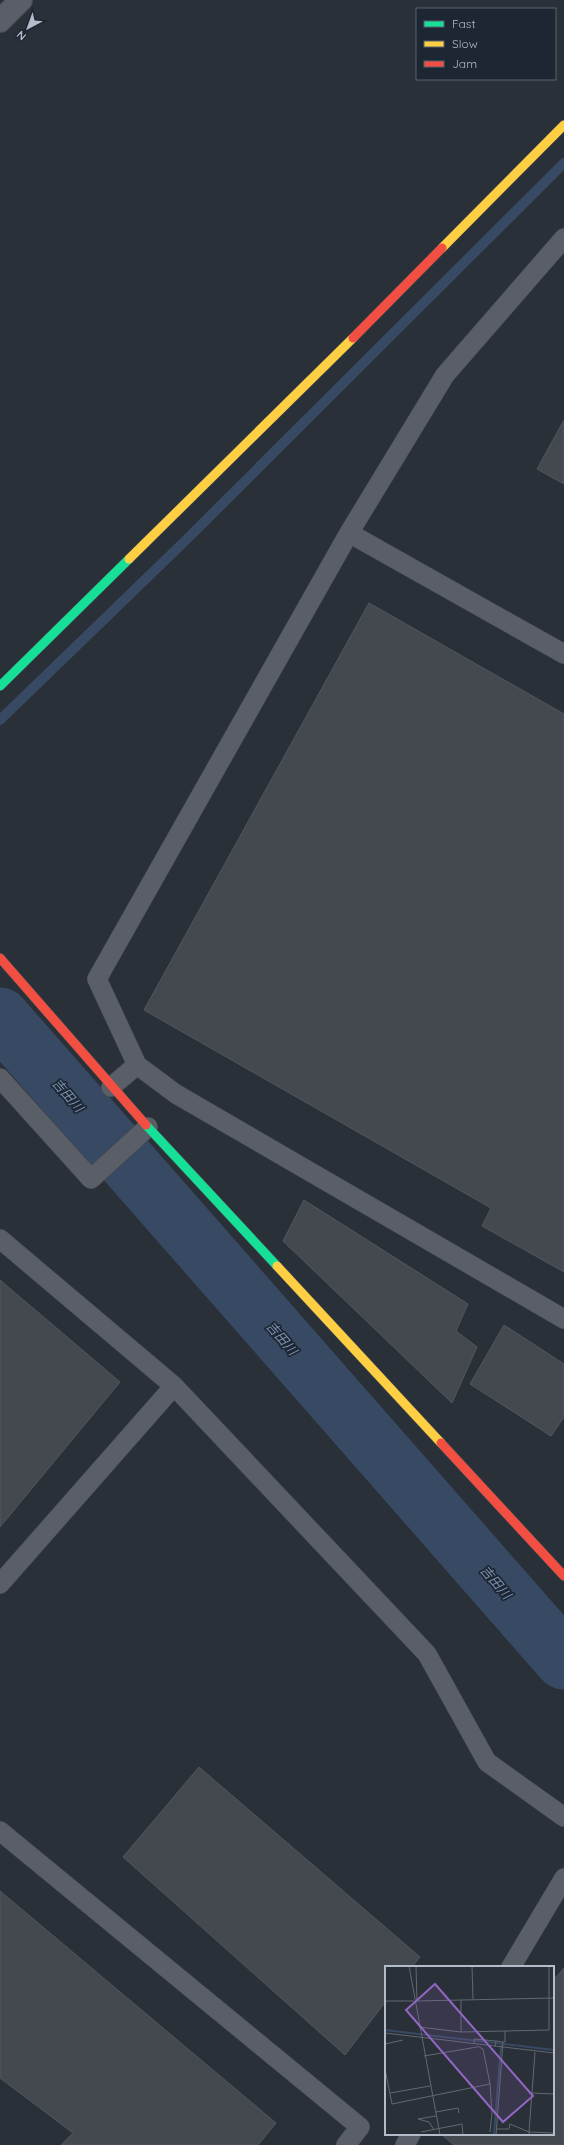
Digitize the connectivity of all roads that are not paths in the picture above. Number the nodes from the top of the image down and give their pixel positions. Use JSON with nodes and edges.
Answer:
{"nodes":[{"id":1,"x":21,"y":0,"type":"edge"},
{"id":2,"x":0,"y":20,"type":"edge"},
{"id":3,"x":564,"y":125,"type":"edge"},
{"id":4,"x":564,"y":238,"type":"edge"},
{"id":5,"x":349,"y":533,"type":"junction"},
{"id":6,"x":564,"y":654,"type":"edge"},
{"id":7,"x":0,"y":686,"type":"edge"},
{"id":8,"x":0,"y":958,"type":"edge"},
{"id":9,"x":137,"y":1065,"type":"junction"},
{"id":10,"x":0,"y":1078,"type":"edge"},
{"id":11,"x":111,"y":1087,"type":"junction"},
{"id":12,"x":147,"y":1128,"type":"junction"},
{"id":13,"x":0,"y":1239,"type":"edge"},
{"id":14,"x":564,"y":1319,"type":"edge"},
{"id":15,"x":174,"y":1386,"type":"junction"},
{"id":16,"x":564,"y":1576,"type":"edge"},
{"id":17,"x":0,"y":1584,"type":"edge"},
{"id":18,"x":564,"y":1817,"type":"edge"},
{"id":19,"x":0,"y":1831,"type":"edge"},
{"id":20,"x":564,"y":1878,"type":"edge"},
{"id":21,"x":512,"y":1966,"type":"edge"},
{"id":22,"x":410,"y":2135,"type":"edge"},
{"id":23,"x":346,"y":2145,"type":"edge"},
{"id":24,"x":405,"y":2145,"type":"edge"}],
"edges":[{"from":1,"to":2,"type":"street"},
{"from":3,"to":7,"type":"street"},
{"from":4,"to":5,"type":"lane"},
{"from":5,"to":6,"type":"lane"},
{"from":5,"to":9,"type":"lane"},
{"from":8,"to":11,"type":"street"},
{"from":9,"to":11,"type":"lane"},
{"from":9,"to":14,"type":"lane"},
{"from":10,"to":12,"type":"lane"},
{"from":11,"to":12,"type":"street"},
{"from":12,"to":16,"type":"street"},
{"from":13,"to":15,"type":"lane"},
{"from":15,"to":17,"type":"lane"},
{"from":15,"to":18,"type":"lane"},
{"from":19,"to":23,"type":"lane"},
{"from":20,"to":21,"type":"lane"},
{"from":22,"to":24,"type":"lane"}]}
